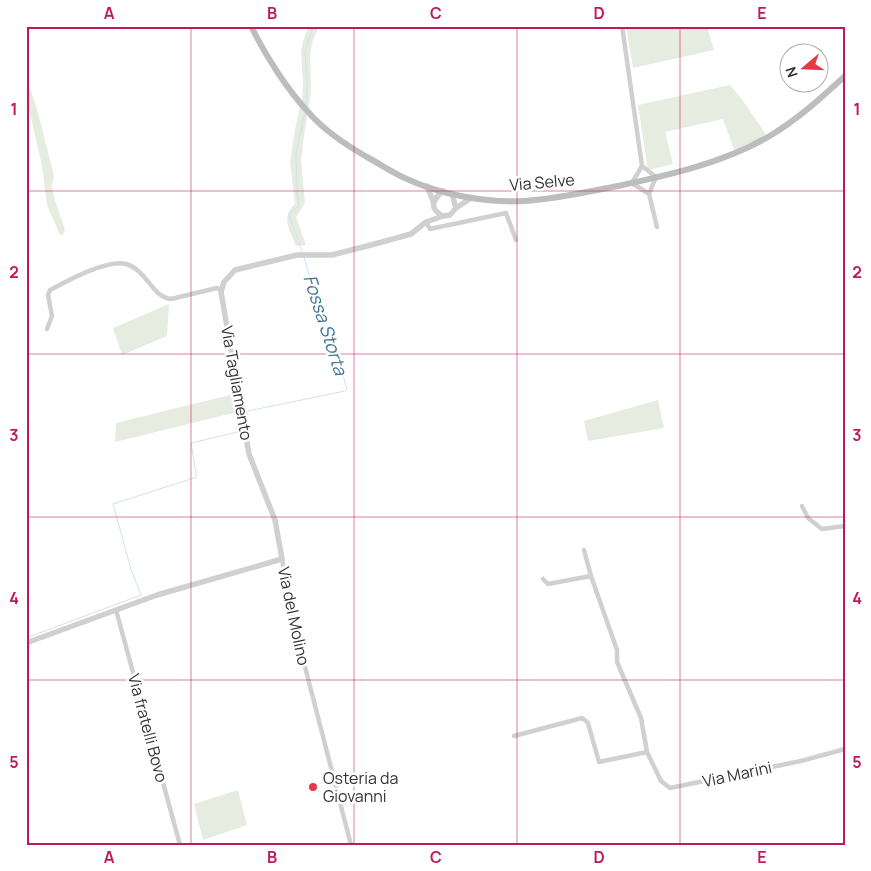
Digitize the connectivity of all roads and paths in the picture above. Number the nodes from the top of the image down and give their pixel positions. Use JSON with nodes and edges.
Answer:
{"nodes":[{"id":1,"x":251,"y":26,"type":"edge"},
{"id":2,"x":622,"y":26,"type":"edge"},
{"id":3,"x":845,"y":76,"type":"edge"},
{"id":4,"x":642,"y":166,"type":"junction"},
{"id":5,"x":656,"y":177,"type":"junction"},
{"id":6,"x":632,"y":183,"type":"junction"},
{"id":7,"x":427,"y":186,"type":"junction"},
{"id":8,"x":443,"y":191,"type":"junction"},
{"id":9,"x":452,"y":194,"type":"junction"},
{"id":10,"x":649,"y":194,"type":"junction"},
{"id":11,"x":471,"y":198,"type":"junction"},
{"id":12,"x":433,"y":200,"type":"junction"},
{"id":13,"x":434,"y":208,"type":"junction"},
{"id":14,"x":456,"y":208,"type":"junction"},
{"id":15,"x":443,"y":216,"type":"junction"},
{"id":16,"x":426,"y":222,"type":"junction"},
{"id":17,"x":657,"y":227,"type":"dead end"},
{"id":18,"x":516,"y":240,"type":"dead end"},
{"id":19,"x":221,"y":290,"type":"junction"},
{"id":20,"x":47,"y":328,"type":"dead end"},
{"id":21,"x":802,"y":506,"type":"dead end"},
{"id":22,"x":845,"y":526,"type":"edge"},
{"id":23,"x":584,"y":550,"type":"dead end"},
{"id":24,"x":282,"y":559,"type":"junction"},
{"id":25,"x":590,"y":576,"type":"junction"},
{"id":26,"x":542,"y":579,"type":"dead end"},
{"id":27,"x":116,"y":610,"type":"junction"},
{"id":28,"x":26,"y":643,"type":"edge"},
{"id":29,"x":514,"y":736,"type":"dead end"},
{"id":30,"x":845,"y":748,"type":"edge"},
{"id":31,"x":647,"y":752,"type":"junction"},
{"id":32,"x":178,"y":844,"type":"edge"},
{"id":33,"x":351,"y":845,"type":"edge"}],
"edges":[{"from":1,"to":7,"type":"main road"},
{"from":2,"to":4,"type":"street"},
{"from":3,"to":5,"type":"main road","name":"Via Selve"},
{"from":4,"to":5,"type":"street"},
{"from":4,"to":6,"type":"street"},
{"from":5,"to":6,"type":"main road","name":"Via Selve"},
{"from":5,"to":10,"type":"street"},
{"from":6,"to":10,"type":"street"},
{"from":6,"to":11,"type":"main road","name":"Via Selve"},
{"from":7,"to":8,"type":"main road"},
{"from":7,"to":12,"type":"street"},
{"from":8,"to":9,"type":"main road"},
{"from":8,"to":12,"type":"street"},
{"from":9,"to":11,"type":"main road","name":"Via Selve"},
{"from":9,"to":14,"type":"street"},
{"from":10,"to":17,"type":"street"},
{"from":11,"to":14,"type":"street"},
{"from":12,"to":13,"type":"street"},
{"from":13,"to":15,"type":"street"},
{"from":13,"to":16,"type":"street"},
{"from":14,"to":15,"type":"street"},
{"from":15,"to":16,"type":"street"},
{"from":16,"to":18,"type":"street","name":"Via Selve"},
{"from":16,"to":19,"type":"street"},
{"from":19,"to":20,"type":"street"},
{"from":19,"to":24,"type":"street","name":"Via Tagliamento"},
{"from":21,"to":22,"type":"street"},
{"from":23,"to":25,"type":"street","name":"Via Marini"},
{"from":24,"to":27,"type":"street","name":"Via del Molino"},
{"from":24,"to":33,"type":"street","name":"Via del Molino"},
{"from":25,"to":26,"type":"street"},
{"from":25,"to":31,"type":"street","name":"Via Marini"},
{"from":27,"to":28,"type":"street","name":"Via del Molino"},
{"from":27,"to":32,"type":"street","name":"Via fratelli Bovo"},
{"from":29,"to":31,"type":"street"},
{"from":30,"to":31,"type":"street","name":"Via Marini"}]}
